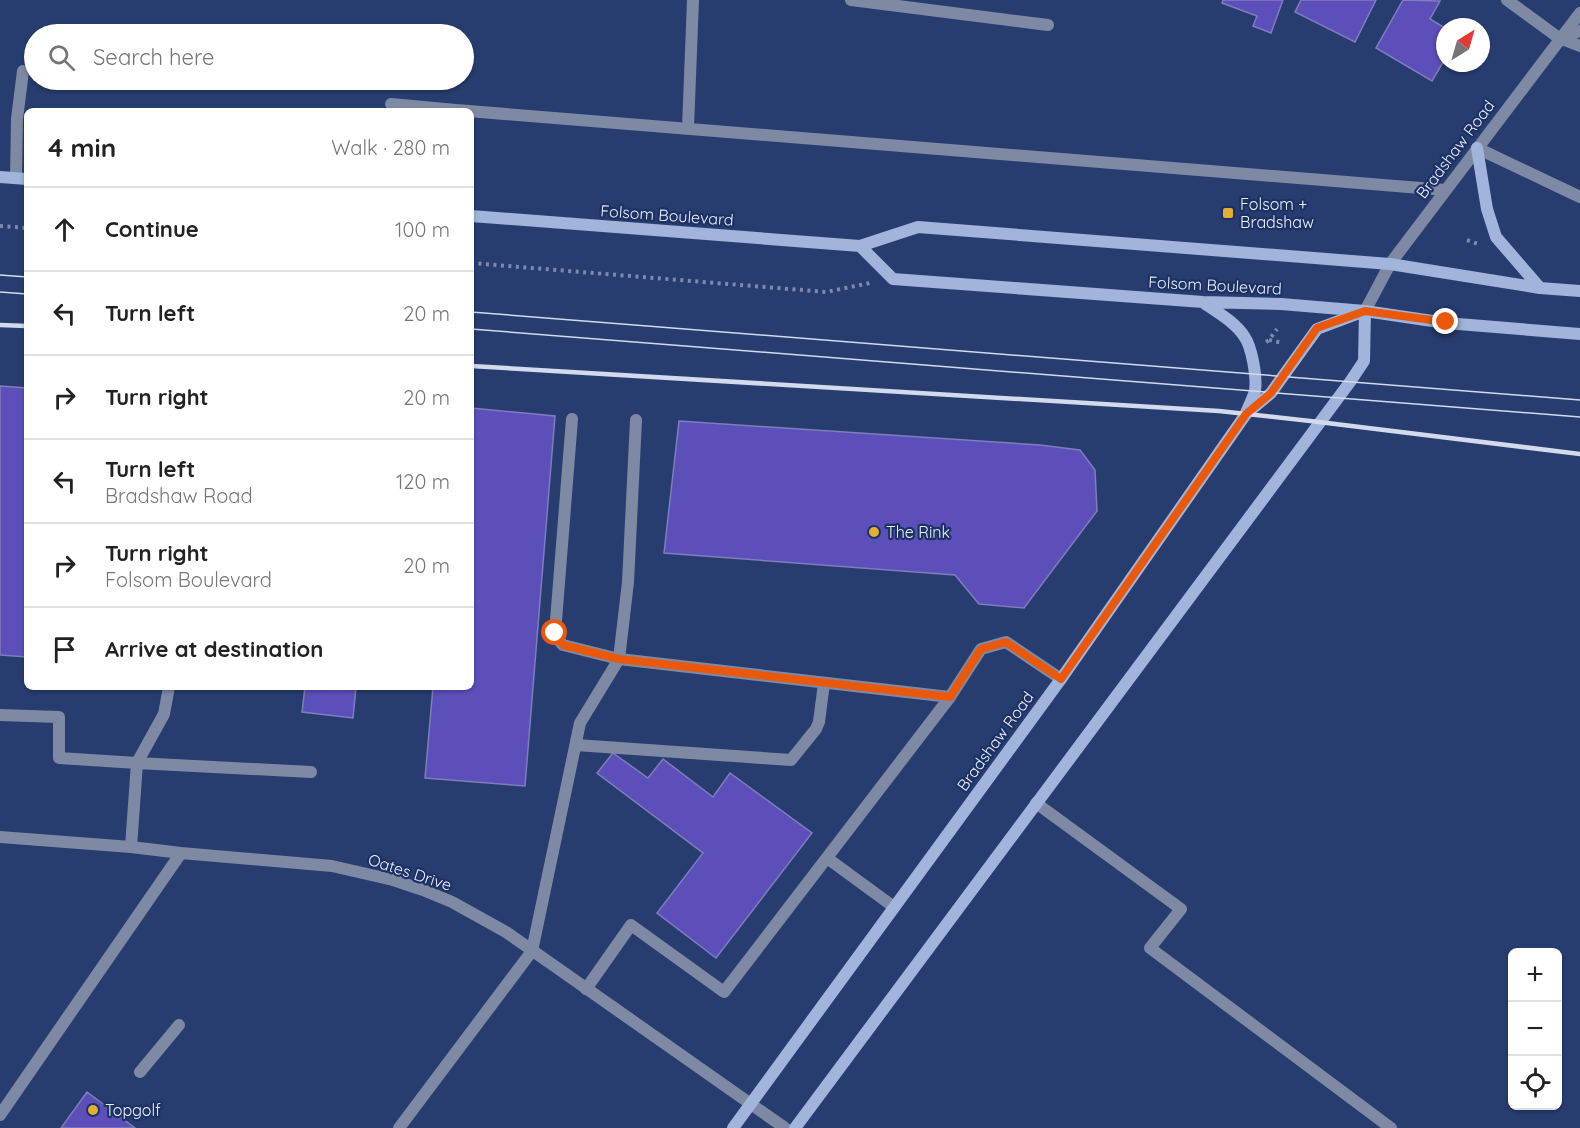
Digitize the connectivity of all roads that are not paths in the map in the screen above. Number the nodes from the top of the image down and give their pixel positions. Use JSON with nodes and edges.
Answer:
{"nodes":[{"id":1,"x":693,"y":0,"type":"edge"},
{"id":2,"x":851,"y":0,"type":"edge"},
{"id":3,"x":1507,"y":0,"type":"edge"},
{"id":4,"x":1580,"y":13,"type":"edge"},
{"id":5,"x":1048,"y":25,"type":"dead end"},
{"id":6,"x":1580,"y":32,"type":"edge"},
{"id":7,"x":1559,"y":38,"type":"junction"},
{"id":8,"x":1580,"y":46,"type":"edge"},
{"id":9,"x":23,"y":71,"type":"dead end"},
{"id":10,"x":391,"y":105,"type":"dead end"},
{"id":11,"x":430,"y":108,"type":"edge"},
{"id":12,"x":474,"y":111,"type":"edge"},
{"id":13,"x":688,"y":128,"type":"junction"},
{"id":14,"x":1477,"y":148,"type":"junction"},
{"id":15,"x":0,"y":177,"type":"edge"},
{"id":16,"x":21,"y":179,"type":"edge"},
{"id":17,"x":1445,"y":190,"type":"junction"},
{"id":18,"x":1580,"y":197,"type":"edge"},
{"id":19,"x":474,"y":216,"type":"edge"},
{"id":20,"x":860,"y":246,"type":"junction"},
{"id":21,"x":1390,"y":264,"type":"junction"},
{"id":22,"x":1540,"y":288,"type":"junction"},
{"id":23,"x":1580,"y":291,"type":"edge"},
{"id":24,"x":1203,"y":302,"type":"junction"},
{"id":25,"x":1365,"y":311,"type":"junction"},
{"id":26,"x":1580,"y":334,"type":"edge"},
{"id":27,"x":1246,"y":414,"type":"junction"},
{"id":28,"x":572,"y":419,"type":"dead end"},
{"id":29,"x":636,"y":420,"type":"dead end"},
{"id":30,"x":619,"y":659,"type":"junction"},
{"id":31,"x":1061,"y":679,"type":"junction"},
{"id":32,"x":824,"y":683,"type":"junction"},
{"id":33,"x":168,"y":690,"type":"edge"},
{"id":34,"x":950,"y":697,"type":"junction"},
{"id":35,"x":0,"y":715,"type":"edge"},
{"id":36,"x":576,"y":745,"type":"junction"},
{"id":37,"x":137,"y":763,"type":"junction"},
{"id":38,"x":311,"y":772,"type":"dead end"},
{"id":39,"x":1036,"y":803,"type":"junction"},
{"id":40,"x":0,"y":837,"type":"edge"},
{"id":41,"x":130,"y":847,"type":"junction"},
{"id":42,"x":181,"y":854,"type":"junction"},
{"id":43,"x":827,"y":858,"type":"junction"},
{"id":44,"x":894,"y":907,"type":"junction"},
{"id":45,"x":532,"y":951,"type":"junction"},
{"id":46,"x":586,"y":989,"type":"junction"},
{"id":47,"x":179,"y":1025,"type":"dead end"},
{"id":48,"x":140,"y":1072,"type":"dead end"},
{"id":49,"x":750,"y":1103,"type":"junction"},
{"id":50,"x":0,"y":1115,"type":"edge"},
{"id":51,"x":399,"y":1128,"type":"edge"},
{"id":52,"x":733,"y":1128,"type":"edge"},
{"id":53,"x":785,"y":1128,"type":"edge"},
{"id":54,"x":795,"y":1128,"type":"edge"},
{"id":55,"x":1391,"y":1128,"type":"edge"}],
"edges":[{"from":1,"to":13,"type":"street"},
{"from":2,"to":5,"type":"street"},
{"from":3,"to":7,"type":"street"},
{"from":4,"to":7,"type":"street","name":"Bradshaw Road"},
{"from":6,"to":7,"type":"street"},
{"from":7,"to":8,"type":"street"},
{"from":7,"to":14,"type":"street","name":"Bradshaw Road"},
{"from":9,"to":16,"type":"street"},
{"from":10,"to":11,"type":"street"},
{"from":12,"to":13,"type":"street"},
{"from":13,"to":17,"type":"street"},
{"from":14,"to":17,"type":"street","name":"Bradshaw Road"},
{"from":14,"to":18,"type":"street"},
{"from":14,"to":22,"type":"main road"},
{"from":15,"to":16,"type":"main road"},
{"from":17,"to":21,"type":"street","name":"Bradshaw Road"},
{"from":19,"to":20,"type":"main road","name":"Folsom Boulevard"},
{"from":20,"to":21,"type":"main road","name":"Folsom Boulevard"},
{"from":20,"to":24,"type":"main road","name":"Folsom Boulevard"},
{"from":21,"to":22,"type":"main road","name":"Folsom Boulevard"},
{"from":21,"to":25,"type":"street","name":"Bradshaw Road"},
{"from":22,"to":23,"type":"main road","name":"Folsom Boulevard"},
{"from":24,"to":25,"type":"main road","name":"Folsom Boulevard"},
{"from":24,"to":27,"type":"main road"},
{"from":25,"to":26,"type":"main road","name":"Folsom Boulevard"},
{"from":25,"to":27,"type":"main road","name":"Bradshaw Road"},
{"from":25,"to":39,"type":"main road","name":"Bradshaw Road"},
{"from":27,"to":31,"type":"main road","name":"Bradshaw Road"},
{"from":28,"to":30,"type":"street"},
{"from":29,"to":30,"type":"street"},
{"from":30,"to":32,"type":"street"},
{"from":30,"to":36,"type":"street"},
{"from":31,"to":34,"type":"street"},
{"from":31,"to":44,"type":"main road","name":"Bradshaw Road"},
{"from":32,"to":34,"type":"street"},
{"from":32,"to":36,"type":"street"},
{"from":33,"to":37,"type":"street"},
{"from":34,"to":43,"type":"street"},
{"from":35,"to":37,"type":"street"},
{"from":36,"to":45,"type":"street"},
{"from":37,"to":38,"type":"street"},
{"from":37,"to":41,"type":"street"},
{"from":39,"to":54,"type":"main road","name":"Bradshaw Road"},
{"from":39,"to":55,"type":"street"},
{"from":40,"to":41,"type":"street","name":"Oates Drive"},
{"from":41,"to":42,"type":"street","name":"Oates Drive"},
{"from":42,"to":45,"type":"street","name":"Oates Drive"},
{"from":42,"to":50,"type":"street"},
{"from":43,"to":44,"type":"street"},
{"from":43,"to":46,"type":"street"},
{"from":44,"to":49,"type":"main road","name":"Bradshaw Road"},
{"from":45,"to":46,"type":"street","name":"Oates Drive"},
{"from":45,"to":51,"type":"street"},
{"from":46,"to":49,"type":"street","name":"Oates Drive"},
{"from":47,"to":48,"type":"street"},
{"from":49,"to":52,"type":"main road","name":"Bradshaw Road"},
{"from":49,"to":53,"type":"street","name":"Oates Drive"}]}
